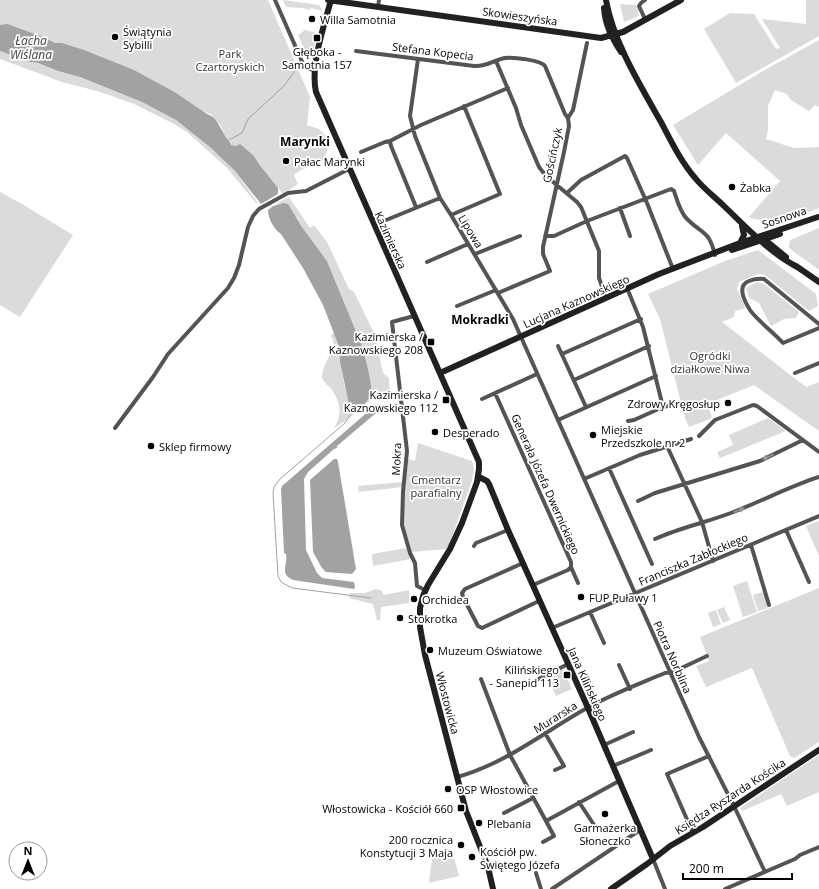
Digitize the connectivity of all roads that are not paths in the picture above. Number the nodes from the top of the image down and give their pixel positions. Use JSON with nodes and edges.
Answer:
{"nodes":[{"id":1,"x":276,"y":0,"type":"edge"},
{"id":2,"x":330,"y":0,"type":"edge"},
{"id":3,"x":605,"y":0,"type":"edge"},
{"id":4,"x":645,"y":0,"type":"edge"},
{"id":5,"x":681,"y":0,"type":"edge"},
{"id":6,"x":379,"y":3,"type":"edge"},
{"id":7,"x":643,"y":20,"type":"junction"},
{"id":8,"x":613,"y":34,"type":"junction"},
{"id":9,"x":587,"y":43,"type":"dead end"},
{"id":10,"x":356,"y":51,"type":"dead end"},
{"id":11,"x":418,"y":59,"type":"junction"},
{"id":12,"x":496,"y":61,"type":"junction"},
{"id":13,"x":314,"y":70,"type":"junction"},
{"id":14,"x":508,"y":88,"type":"junction"},
{"id":15,"x":464,"y":106,"type":"junction"},
{"id":16,"x":568,"y":118,"type":"junction"},
{"id":17,"x":413,"y":130,"type":"junction"},
{"id":18,"x":390,"y":141,"type":"junction"},
{"id":19,"x":361,"y":152,"type":"dead end"},
{"id":20,"x":349,"y":169,"type":"junction"},
{"id":21,"x":556,"y":183,"type":"junction"},
{"id":22,"x":567,"y":193,"type":"junction"},
{"id":23,"x":440,"y":198,"type":"junction"},
{"id":24,"x":645,"y":199,"type":"junction"},
{"id":25,"x":724,"y":206,"type":"junction"},
{"id":26,"x":416,"y":207,"type":"junction"},
{"id":27,"x":620,"y":208,"type":"junction"},
{"id":28,"x":451,"y":214,"type":"junction"},
{"id":29,"x":819,"y":216,"type":"edge"},
{"id":30,"x":587,"y":221,"type":"junction"},
{"id":31,"x":741,"y":224,"type":"junction"},
{"id":32,"x":374,"y":225,"type":"junction"},
{"id":33,"x":776,"y":235,"type":"junction"},
{"id":34,"x":520,"y":236,"type":"dead end"},
{"id":35,"x":545,"y":236,"type":"junction"},
{"id":36,"x":630,"y":236,"type":"dead end"},
{"id":37,"x":760,"y":238,"type":"junction"},
{"id":38,"x":740,"y":243,"type":"junction"},
{"id":39,"x":468,"y":244,"type":"junction"},
{"id":40,"x":775,"y":248,"type":"junction"},
{"id":41,"x":475,"y":254,"type":"junction"},
{"id":42,"x":715,"y":254,"type":"junction"},
{"id":43,"x":426,"y":262,"type":"dead end"},
{"id":44,"x":799,"y":268,"type":"junction"},
{"id":45,"x":672,"y":269,"type":"junction"},
{"id":46,"x":819,"y":282,"type":"edge"},
{"id":47,"x":627,"y":288,"type":"junction"},
{"id":48,"x":497,"y":291,"type":"junction"},
{"id":49,"x":606,"y":298,"type":"junction"},
{"id":50,"x":457,"y":306,"type":"dead end"},
{"id":51,"x":414,"y":316,"type":"junction"},
{"id":52,"x":640,"y":319,"type":"junction"},
{"id":53,"x":819,"y":324,"type":"edge"},
{"id":54,"x":819,"y":328,"type":"edge"},
{"id":55,"x":521,"y":337,"type":"junction"},
{"id":56,"x":558,"y":346,"type":"dead end"},
{"id":57,"x":649,"y":346,"type":"junction"},
{"id":58,"x":562,"y":354,"type":"junction"},
{"id":59,"x":819,"y":363,"type":"edge"},
{"id":60,"x":440,"y":373,"type":"junction"},
{"id":61,"x":795,"y":373,"type":"dead end"},
{"id":62,"x":537,"y":374,"type":"junction"},
{"id":63,"x":656,"y":376,"type":"junction"},
{"id":64,"x":574,"y":380,"type":"junction"},
{"id":65,"x":495,"y":393,"type":"junction"},
{"id":66,"x":482,"y":399,"type":"dead end"},
{"id":67,"x":677,"y":404,"type":"dead end"},
{"id":68,"x":586,"y":407,"type":"junction"},
{"id":69,"x":663,"y":407,"type":"junction"},
{"id":70,"x":558,"y":420,"type":"junction"},
{"id":71,"x":628,"y":421,"type":"dead end"},
{"id":72,"x":115,"y":428,"type":"dead end"},
{"id":73,"x":699,"y":436,"type":"dead end"},
{"id":74,"x":691,"y":439,"type":"dead end"},
{"id":75,"x":802,"y":440,"type":"junction"},
{"id":76,"x":667,"y":446,"type":"junction"},
{"id":77,"x":819,"y":452,"type":"edge"},
{"id":78,"x":609,"y":468,"type":"junction"},
{"id":79,"x":819,"y":476,"type":"edge"},
{"id":80,"x":478,"y":479,"type":"junction"},
{"id":81,"x":584,"y":479,"type":"junction"},
{"id":82,"x":685,"y":484,"type":"junction"},
{"id":83,"x":638,"y":501,"type":"dead end"},
{"id":84,"x":819,"y":516,"type":"edge"},
{"id":85,"x":702,"y":522,"type":"junction"},
{"id":86,"x":508,"y":530,"type":"junction"},
{"id":87,"x":786,"y":530,"type":"junction"},
{"id":88,"x":655,"y":539,"type":"dead end"},
{"id":89,"x":751,"y":545,"type":"junction"},
{"id":90,"x":474,"y":546,"type":"dead end"},
{"id":91,"x":713,"y":561,"type":"junction"},
{"id":92,"x":523,"y":563,"type":"junction"},
{"id":93,"x":652,"y":564,"type":"dead end"},
{"id":94,"x":571,"y":567,"type":"junction"},
{"id":95,"x":808,"y":582,"type":"dead end"},
{"id":96,"x":578,"y":583,"type":"dead end"},
{"id":97,"x":533,"y":585,"type":"junction"},
{"id":98,"x":425,"y":590,"type":"junction"},
{"id":99,"x":635,"y":593,"type":"junction"},
{"id":100,"x":540,"y":600,"type":"junction"},
{"id":101,"x":769,"y":605,"type":"dead end"},
{"id":102,"x":590,"y":612,"type":"junction"},
{"id":103,"x":552,"y":628,"type":"junction"},
{"id":104,"x":604,"y":643,"type":"dead end"},
{"id":105,"x":707,"y":656,"type":"dead end"},
{"id":106,"x":568,"y":664,"type":"junction"},
{"id":107,"x":619,"y":665,"type":"dead end"},
{"id":108,"x":670,"y":672,"type":"junction"},
{"id":109,"x":481,"y":679,"type":"dead end"},
{"id":110,"x":523,"y":687,"type":"dead end"},
{"id":111,"x":630,"y":689,"type":"junction"},
{"id":112,"x":588,"y":708,"type":"junction"},
{"id":113,"x":633,"y":732,"type":"dead end"},
{"id":114,"x":545,"y":733,"type":"junction"},
{"id":115,"x":604,"y":745,"type":"junction"},
{"id":116,"x":651,"y":750,"type":"dead end"},
{"id":117,"x":819,"y":750,"type":"edge"},
{"id":118,"x":510,"y":755,"type":"junction"},
{"id":119,"x":709,"y":756,"type":"junction"},
{"id":120,"x":613,"y":766,"type":"junction"},
{"id":121,"x":555,"y":770,"type":"dead end"},
{"id":122,"x":457,"y":777,"type":"junction"},
{"id":123,"x":619,"y":781,"type":"junction"},
{"id":124,"x":533,"y":798,"type":"junction"},
{"id":125,"x":579,"y":802,"type":"junction"},
{"id":126,"x":734,"y":806,"type":"junction"},
{"id":127,"x":504,"y":813,"type":"dead end"},
{"id":128,"x":546,"y":821,"type":"junction"},
{"id":129,"x":596,"y":828,"type":"dead end"},
{"id":130,"x":640,"y":830,"type":"junction"},
{"id":131,"x":692,"y":833,"type":"junction"},
{"id":132,"x":543,"y":842,"type":"dead end"},
{"id":133,"x":819,"y":847,"type":"edge"},
{"id":134,"x":653,"y":859,"type":"junction"},
{"id":135,"x":765,"y":872,"type":"junction"},
{"id":136,"x":536,"y":873,"type":"dead end"},
{"id":137,"x":493,"y":889,"type":"edge"},
{"id":138,"x":541,"y":889,"type":"edge"},
{"id":139,"x":552,"y":889,"type":"edge"},
{"id":140,"x":611,"y":889,"type":"edge"},
{"id":141,"x":665,"y":889,"type":"edge"},
{"id":142,"x":725,"y":889,"type":"edge"}],
"edges":[{"from":1,"to":13,"type":"street"},
{"from":2,"to":6,"type":"street","name":"Skowieszyńska"},
{"from":2,"to":13,"type":"street","name":"Kazimierska"},
{"from":3,"to":8,"type":"street"},
{"from":4,"to":7,"type":"street"},
{"from":5,"to":7,"type":"street"},
{"from":6,"to":8,"type":"street","name":"Skowieszyńska"},
{"from":7,"to":8,"type":"street"},
{"from":8,"to":25,"type":"street"},
{"from":9,"to":16,"type":"street","name":"Gościńczyk"},
{"from":10,"to":11,"type":"street","name":"Stefana Kopecia"},
{"from":11,"to":12,"type":"street","name":"Stefana Kopecia"},
{"from":11,"to":17,"type":"street","name":"Lipowa"},
{"from":12,"to":14,"type":"street"},
{"from":12,"to":16,"type":"street","name":"Stefana Kopecia"},
{"from":13,"to":20,"type":"street","name":"Kazimierska"},
{"from":14,"to":15,"type":"street"},
{"from":14,"to":21,"type":"street"},
{"from":15,"to":17,"type":"street"},
{"from":15,"to":28,"type":"street"},
{"from":16,"to":21,"type":"street","name":"Gościńczyk"},
{"from":17,"to":18,"type":"street"},
{"from":17,"to":23,"type":"street","name":"Lipowa"},
{"from":18,"to":19,"type":"street"},
{"from":18,"to":26,"type":"street"},
{"from":20,"to":32,"type":"street","name":"Kazimierska"},
{"from":20,"to":72,"type":"street"},
{"from":21,"to":22,"type":"street"},
{"from":21,"to":35,"type":"street","name":"Gościńczyk"},
{"from":22,"to":24,"type":"street"},
{"from":22,"to":30,"type":"street"},
{"from":23,"to":26,"type":"street"},
{"from":23,"to":28,"type":"street","name":"Lipowa"},
{"from":24,"to":27,"type":"street"},
{"from":24,"to":42,"type":"street"},
{"from":24,"to":45,"type":"street"},
{"from":25,"to":31,"type":"street"},
{"from":25,"to":37,"type":"street"},
{"from":26,"to":32,"type":"street"},
{"from":27,"to":30,"type":"street"},
{"from":27,"to":36,"type":"street"},
{"from":28,"to":39,"type":"street","name":"Lipowa"},
{"from":29,"to":33,"type":"street","name":"Sosnowa"},
{"from":29,"to":37,"type":"street","name":"Sosnowa"},
{"from":30,"to":35,"type":"street"},
{"from":30,"to":49,"type":"street"},
{"from":31,"to":37,"type":"street"},
{"from":31,"to":38,"type":"street"},
{"from":32,"to":51,"type":"street","name":"Kazimierska"},
{"from":33,"to":37,"type":"street","name":"Sosnowa"},
{"from":33,"to":40,"type":"street"},
{"from":34,"to":41,"type":"street"},
{"from":35,"to":48,"type":"street","name":"Gościńczyk"},
{"from":37,"to":38,"type":"street","name":"Lucjana Kaznowskiego"},
{"from":37,"to":40,"type":"street"},
{"from":37,"to":42,"type":"street","name":"Lucjana Kaznowskiego"},
{"from":37,"to":44,"type":"street"},
{"from":38,"to":42,"type":"street","name":"Lucjana Kaznowskiego"},
{"from":39,"to":41,"type":"street","name":"Lipowa"},
{"from":39,"to":43,"type":"street"},
{"from":40,"to":44,"type":"street"},
{"from":41,"to":48,"type":"street","name":"Lipowa"},
{"from":42,"to":45,"type":"street","name":"Lucjana Kaznowskiego"},
{"from":44,"to":46,"type":"street"},
{"from":45,"to":47,"type":"street","name":"Lucjana Kaznowskiego"},
{"from":47,"to":49,"type":"street","name":"Lucjana Kaznowskiego"},
{"from":47,"to":52,"type":"street"},
{"from":48,"to":50,"type":"street"},
{"from":48,"to":55,"type":"street","name":"Lipowa"},
{"from":49,"to":55,"type":"street","name":"Lucjana Kaznowskiego"},
{"from":51,"to":60,"type":"street","name":"Kazimierska"},
{"from":51,"to":98,"type":"street","name":"Mokra"},
{"from":52,"to":57,"type":"street"},
{"from":52,"to":58,"type":"street"},
{"from":53,"to":54,"type":"street"},
{"from":55,"to":60,"type":"street","name":"Lucjana Kaznowskiego"},
{"from":55,"to":62,"type":"street","name":"Piotra Norblina"},
{"from":56,"to":58,"type":"street"},
{"from":57,"to":63,"type":"street"},
{"from":57,"to":64,"type":"street"},
{"from":58,"to":64,"type":"street"},
{"from":59,"to":61,"type":"street"},
{"from":60,"to":80,"type":"street","name":"Kazimierska"},
{"from":62,"to":65,"type":"street"},
{"from":62,"to":70,"type":"street","name":"Piotra Norblina"},
{"from":63,"to":68,"type":"street"},
{"from":63,"to":69,"type":"street"},
{"from":64,"to":68,"type":"street"},
{"from":65,"to":66,"type":"street"},
{"from":65,"to":94,"type":"street","name":"Generała Józefa Dwernickiego"},
{"from":67,"to":69,"type":"street"},
{"from":68,"to":70,"type":"street"},
{"from":69,"to":71,"type":"street"},
{"from":70,"to":81,"type":"street","name":"Piotra Norblina"},
{"from":73,"to":75,"type":"street"},
{"from":74,"to":76,"type":"street"},
{"from":75,"to":77,"type":"street"},
{"from":75,"to":82,"type":"street","one_way":true},
{"from":76,"to":78,"type":"street"},
{"from":76,"to":82,"type":"street"},
{"from":78,"to":81,"type":"street"},
{"from":78,"to":93,"type":"street"},
{"from":85,"to":79,"type":"street","one_way":true},
{"from":80,"to":86,"type":"street","name":"Jana Kilińskiego"},
{"from":80,"to":98,"type":"street","name":"Włostowicka"},
{"from":81,"to":99,"type":"street","name":"Piotra Norblina"},
{"from":82,"to":83,"type":"street"},
{"from":82,"to":85,"type":"street"},
{"from":84,"to":87,"type":"street","name":"Franciszka Zabłockiego"},
{"from":85,"to":88,"type":"street"},
{"from":85,"to":91,"type":"street"},
{"from":86,"to":90,"type":"street"},
{"from":86,"to":92,"type":"street","name":"Jana Kilińskiego"},
{"from":87,"to":89,"type":"street","name":"Franciszka Zabłockiego"},
{"from":87,"to":95,"type":"street"},
{"from":89,"to":91,"type":"street","name":"Franciszka Zabłockiego"},
{"from":89,"to":101,"type":"street"},
{"from":91,"to":99,"type":"street","name":"Franciszka Zabłockiego"},
{"from":92,"to":97,"type":"street","name":"Jana Kilińskiego"},
{"from":92,"to":100,"type":"street"},
{"from":94,"to":96,"type":"street","name":"Generała Józefa Dwernickiego"},
{"from":94,"to":97,"type":"street"},
{"from":97,"to":100,"type":"street","name":"Jana Kilińskiego"},
{"from":98,"to":122,"type":"street","name":"Włostowicka"},
{"from":99,"to":102,"type":"street","name":"Franciszka Zabłockiego"},
{"from":99,"to":108,"type":"street","name":"Piotra Norblina"},
{"from":100,"to":103,"type":"street","name":"Jana Kilińskiego"},
{"from":102,"to":103,"type":"street","name":"Franciszka Zabłockiego"},
{"from":102,"to":104,"type":"street"},
{"from":103,"to":106,"type":"street","name":"Jana Kilińskiego"},
{"from":105,"to":108,"type":"street","name":"Murarska"},
{"from":106,"to":110,"type":"street"},
{"from":106,"to":112,"type":"street","name":"Jana Kilińskiego"},
{"from":107,"to":111,"type":"street"},
{"from":108,"to":111,"type":"street","name":"Murarska"},
{"from":108,"to":119,"type":"street","name":"Piotra Norblina"},
{"from":109,"to":118,"type":"street"},
{"from":111,"to":112,"type":"street","name":"Murarska"},
{"from":112,"to":114,"type":"street","name":"Murarska"},
{"from":112,"to":115,"type":"street","name":"Jana Kilińskiego"},
{"from":113,"to":115,"type":"street"},
{"from":114,"to":118,"type":"street","name":"Murarska"},
{"from":114,"to":121,"type":"street"},
{"from":115,"to":120,"type":"street","name":"Jana Kilińskiego"},
{"from":116,"to":120,"type":"street"},
{"from":117,"to":126,"type":"street","name":"Księdza Ryszarda Kościka"},
{"from":118,"to":122,"type":"street","name":"Murarska"},
{"from":118,"to":124,"type":"street"},
{"from":119,"to":126,"type":"street","name":"Piotra Norblina"},
{"from":119,"to":131,"type":"street"},
{"from":120,"to":123,"type":"street","name":"Jana Kilińskiego"},
{"from":122,"to":137,"type":"street","name":"Włostowicka"},
{"from":123,"to":125,"type":"street"},
{"from":123,"to":130,"type":"street","name":"Jana Kilińskiego"},
{"from":124,"to":127,"type":"street"},
{"from":124,"to":128,"type":"street"},
{"from":125,"to":128,"type":"street"},
{"from":125,"to":129,"type":"street"},
{"from":126,"to":131,"type":"street","name":"Księdza Ryszarda Kościka"},
{"from":126,"to":135,"type":"street","name":"Piotra Norblina"},
{"from":128,"to":132,"type":"street"},
{"from":130,"to":134,"type":"street","name":"Jana Kilińskiego"},
{"from":130,"to":139,"type":"street"},
{"from":131,"to":134,"type":"street","name":"Księdza Ryszarda Kościka"},
{"from":133,"to":135,"type":"street"},
{"from":134,"to":140,"type":"street","name":"Księdza Ryszarda Kościka"},
{"from":134,"to":141,"type":"street","name":"Jana Kilińskiego"},
{"from":135,"to":142,"type":"street"},
{"from":136,"to":138,"type":"street"}]}
